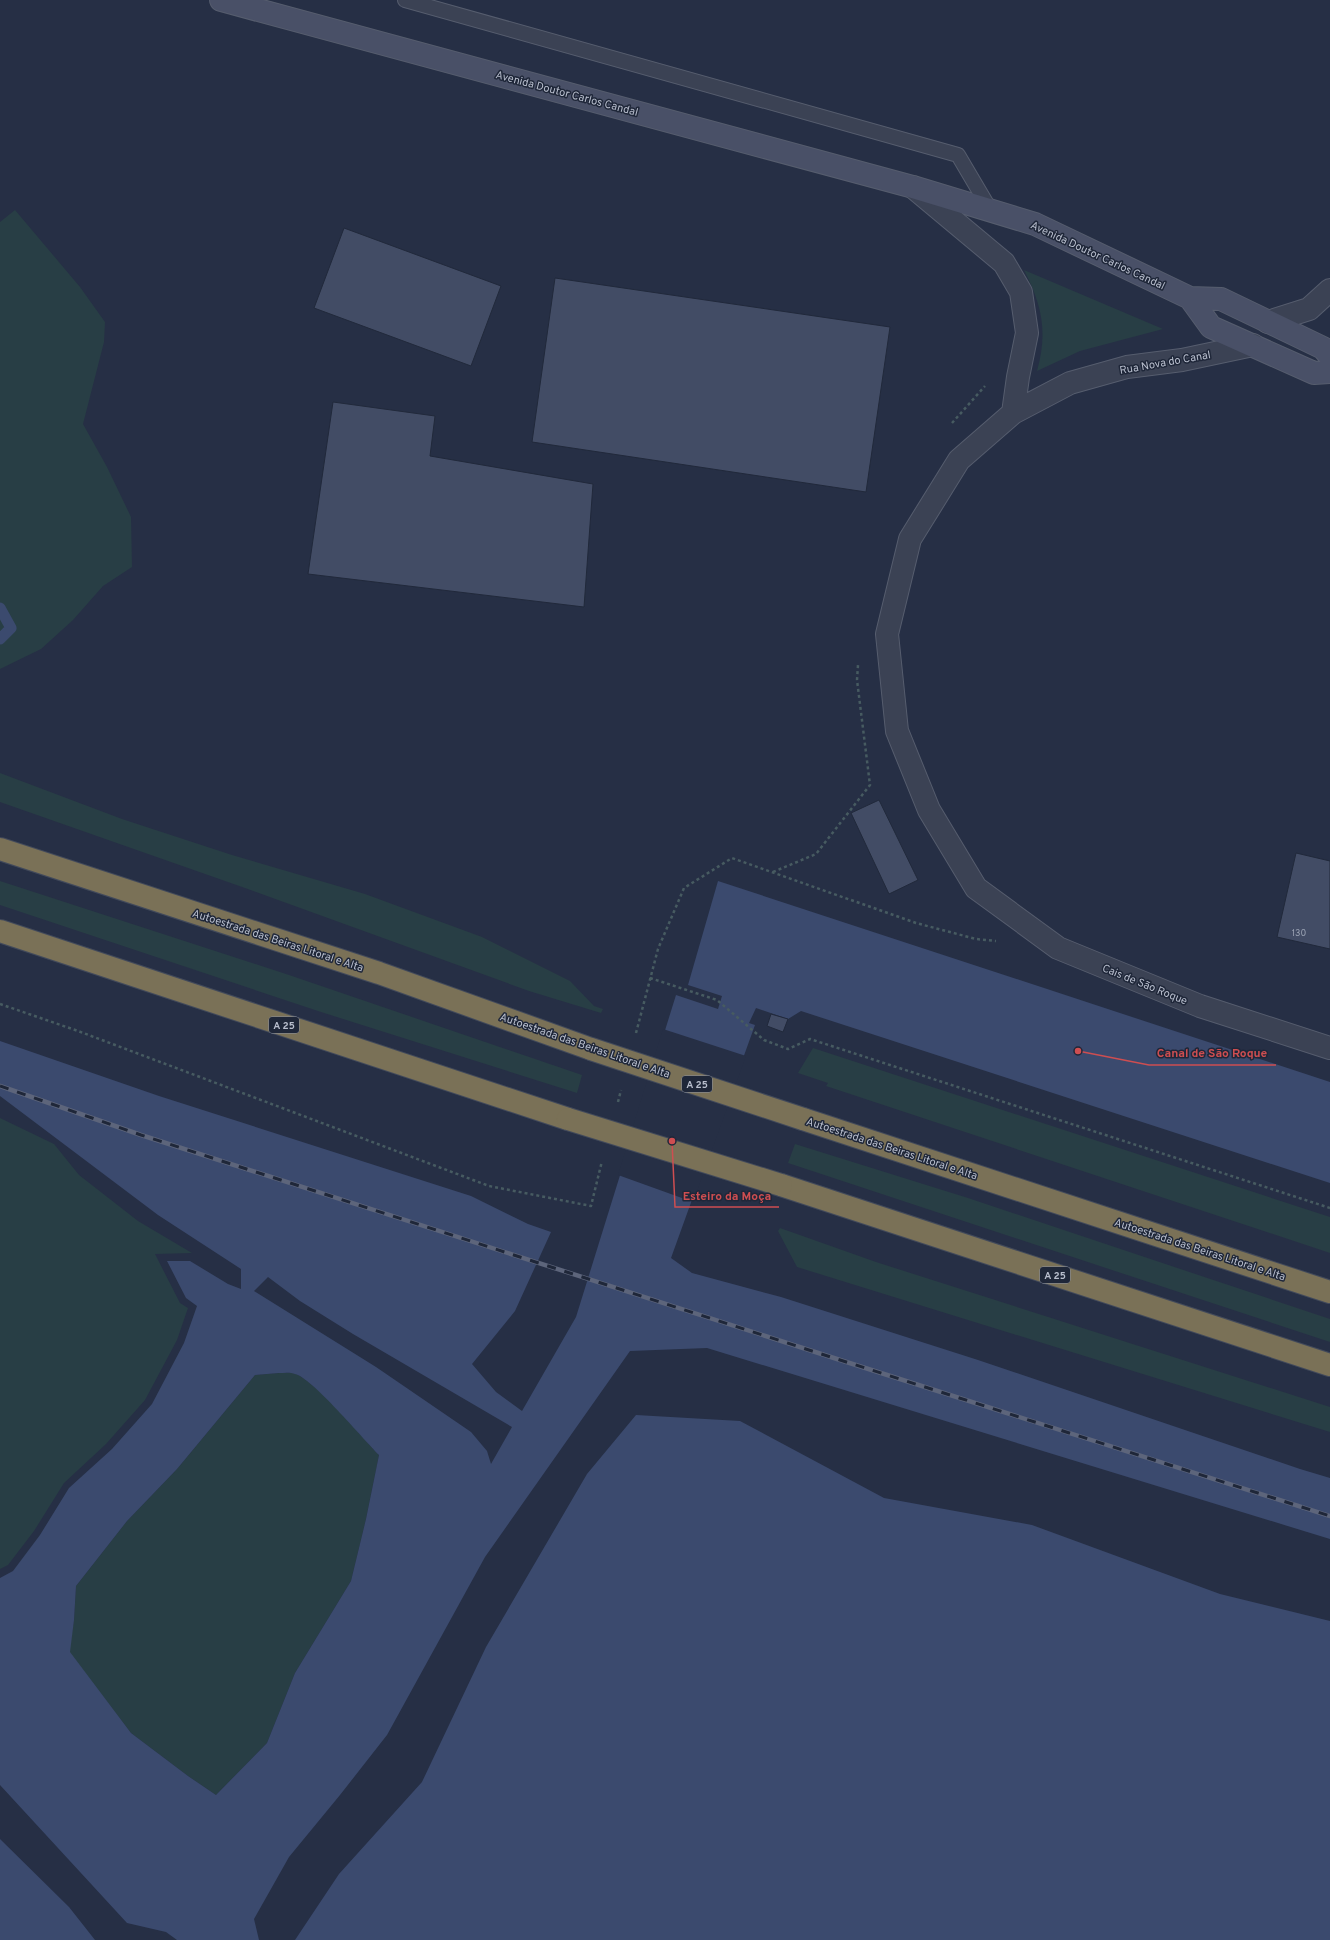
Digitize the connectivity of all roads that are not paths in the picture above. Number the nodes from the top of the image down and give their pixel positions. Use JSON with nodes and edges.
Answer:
{"nodes":[{"id":1,"x":221,"y":0,"type":"edge"},
{"id":2,"x":405,"y":0,"type":"edge"},
{"id":3,"x":913,"y":187,"type":"junction"},
{"id":4,"x":991,"y":211,"type":"junction"},
{"id":5,"x":1330,"y":290,"type":"edge"},
{"id":6,"x":1190,"y":298,"type":"junction"},
{"id":7,"x":1268,"y":322,"type":"junction"},
{"id":8,"x":1253,"y":346,"type":"junction"},
{"id":9,"x":1330,"y":356,"type":"edge"},
{"id":10,"x":1330,"y":372,"type":"edge"},
{"id":11,"x":1013,"y":413,"type":"junction"},
{"id":12,"x":0,"y":849,"type":"edge"},
{"id":13,"x":976,"y":888,"type":"joint"},
{"id":14,"x":0,"y":931,"type":"edge"},
{"id":15,"x":1330,"y":1048,"type":"edge"},
{"id":16,"x":1330,"y":1292,"type":"edge"},
{"id":17,"x":1330,"y":1365,"type":"edge"}],
"edges":[{"from":1,"to":3,"type":"street","name":"Avenida Doutor Carlos Candal"},
{"from":2,"to":4,"type":"lane"},
{"from":3,"to":4,"type":"street","name":"Avenida Doutor Carlos Candal"},
{"from":3,"to":11,"type":"street","name":"Avenida Doutor Carlos Candal"},
{"from":4,"to":6,"type":"street","name":"Avenida Doutor Carlos Candal"},
{"from":5,"to":7,"type":"street"},
{"from":6,"to":7,"type":"street","name":"Avenida Doutor Carlos Candal"},
{"from":6,"to":8,"type":"street","name":"Avenida Doutor Carlos Candal"},
{"from":7,"to":9,"type":"street","name":"Avenida Doutor Carlos Candal"},
{"from":8,"to":10,"type":"street","name":"Avenida Doutor Carlos Candal"},
{"from":8,"to":11,"type":"street","name":"Rua Nova do Canal"},
{"from":11,"to":13,"type":"street","name":"Rua Nova do Canal"},
{"from":12,"to":16,"type":"highway","name":"Autoestrada das Beiras Litoral e Alta","number":"A 25","bridge":true},
{"from":13,"to":15,"type":"street","name":"Cais de São Roque"},
{"from":14,"to":17,"type":"highway","number":"A 25","bridge":true}]}
